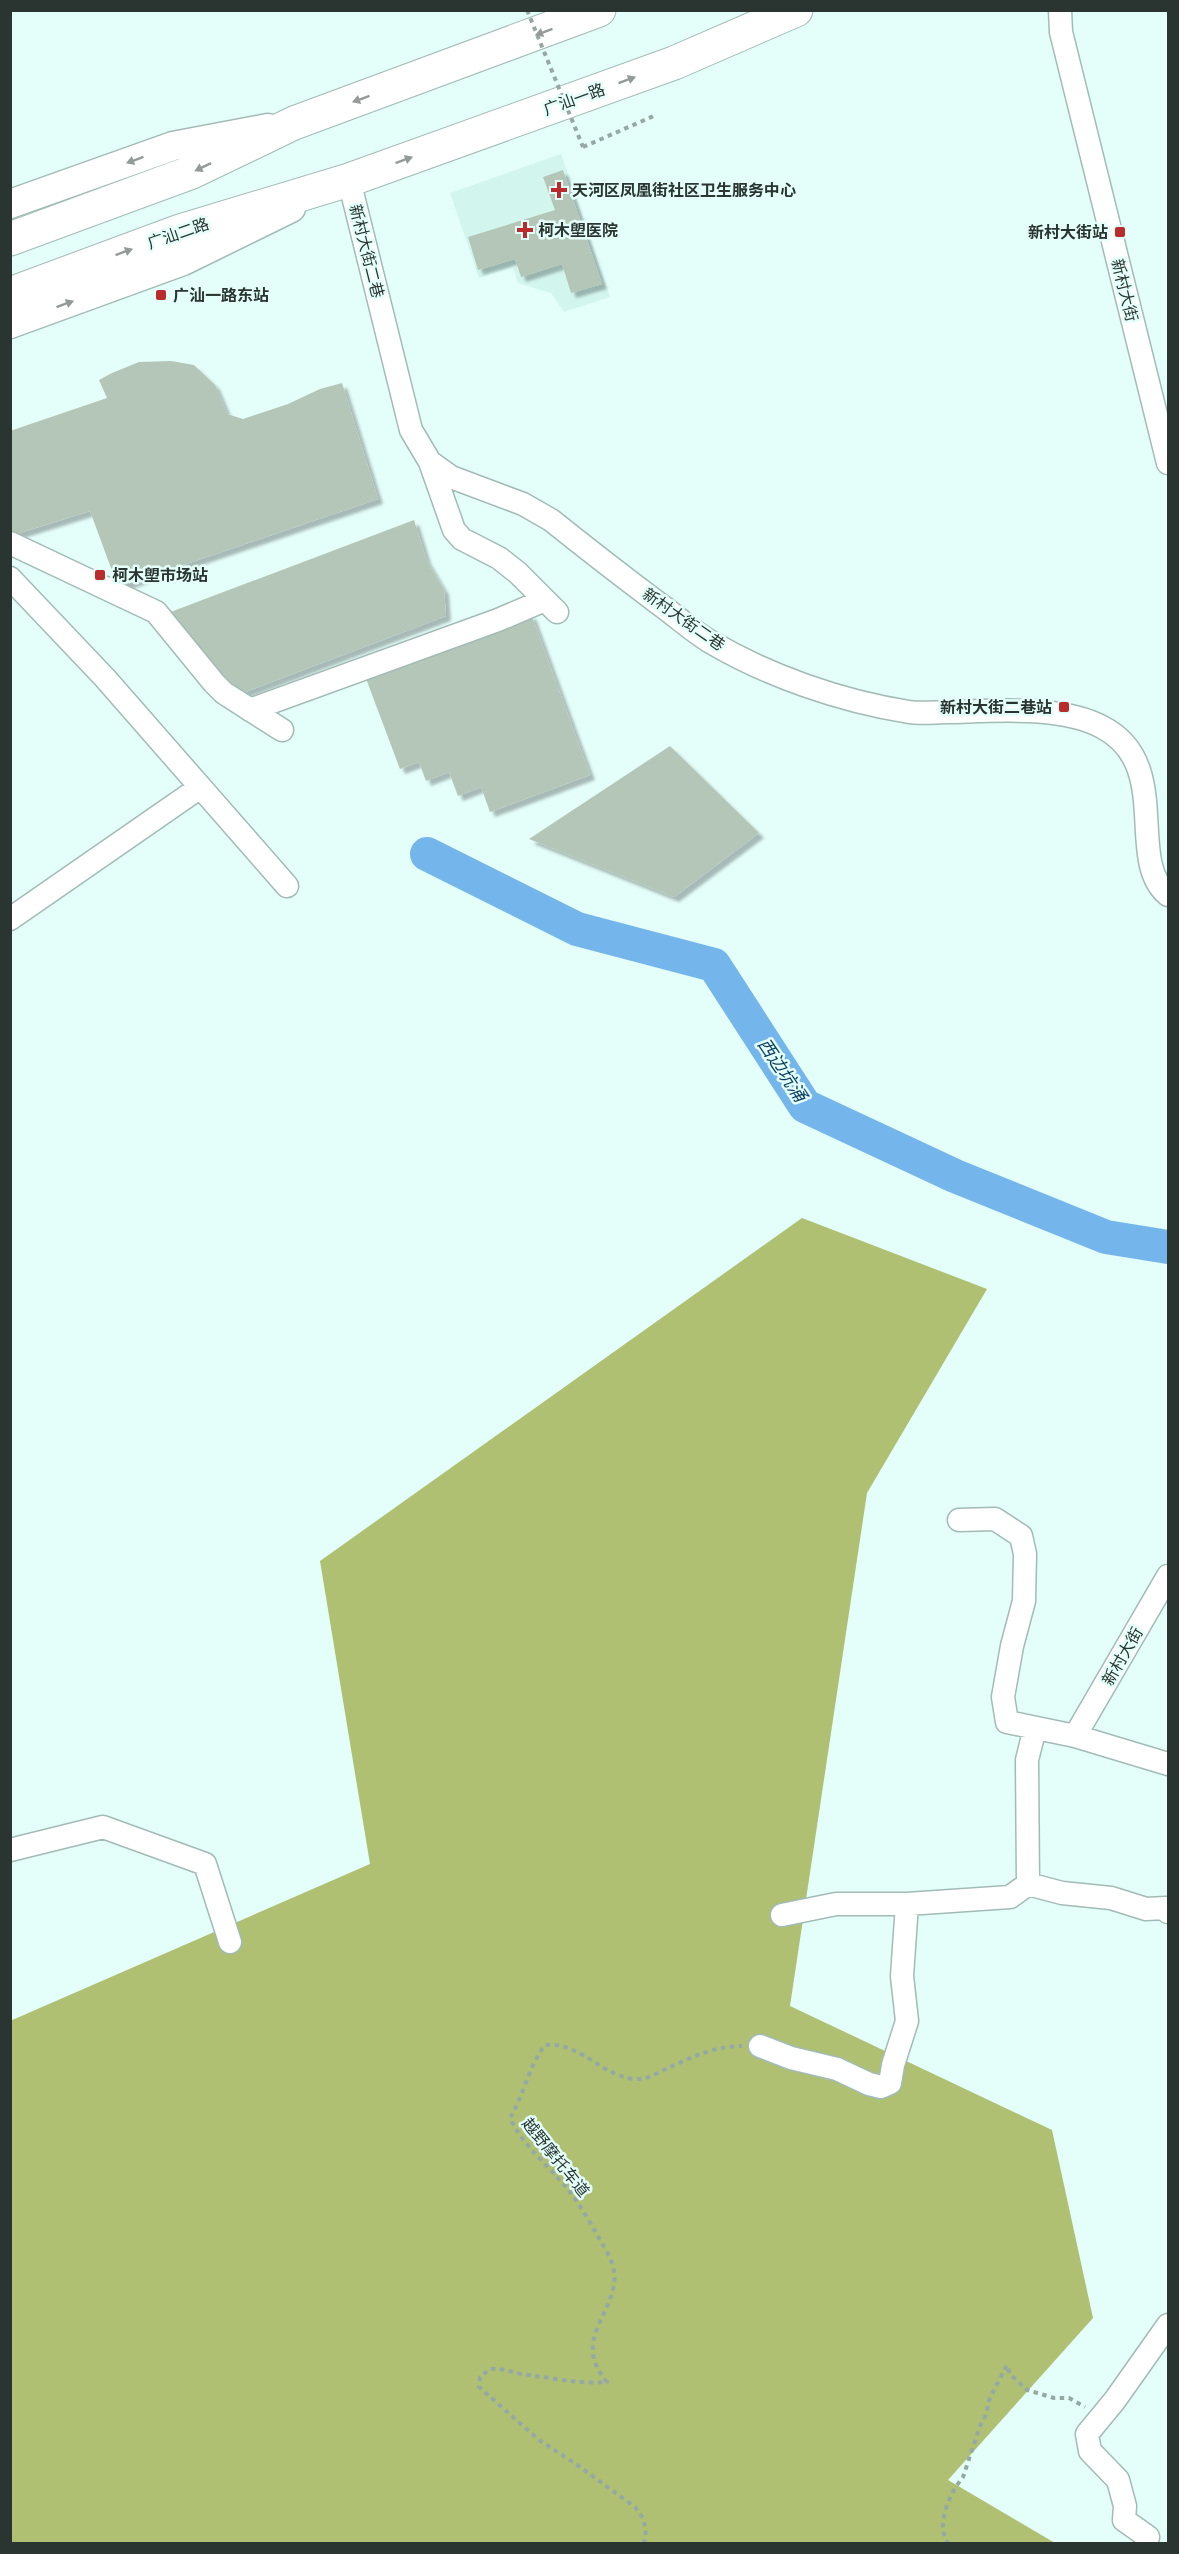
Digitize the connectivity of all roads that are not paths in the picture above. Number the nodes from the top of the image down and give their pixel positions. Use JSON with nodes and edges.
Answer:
{"nodes":[{"id":1,"x":599,"y":10,"type":"edge"},
{"id":2,"x":796,"y":10,"type":"edge"},
{"id":3,"x":1060,"y":10,"type":"edge"},
{"id":4,"x":294,"y":123,"type":"junction"},
{"id":5,"x":349,"y":180,"type":"junction"},
{"id":6,"x":10,"y":204,"type":"edge"},
{"id":7,"x":10,"y":239,"type":"edge"},
{"id":8,"x":10,"y":294,"type":"edge"},
{"id":9,"x":10,"y":324,"type":"edge"},
{"id":10,"x":430,"y":462,"type":"junction"},
{"id":11,"x":1168,"y":463,"type":"edge"},
{"id":12,"x":10,"y":543,"type":"edge"},
{"id":13,"x":10,"y":578,"type":"edge"},
{"id":14,"x":250,"y":710,"type":"junction"},
{"id":15,"x":282,"y":730,"type":"dead end"},
{"id":16,"x":199,"y":788,"type":"junction"},
{"id":17,"x":286,"y":886,"type":"dead end"},
{"id":18,"x":1168,"y":895,"type":"edge"},
{"id":19,"x":10,"y":919,"type":"edge"},
{"id":20,"x":958,"y":1520,"type":"dead end"},
{"id":21,"x":1168,"y":1576,"type":"edge"},
{"id":22,"x":1035,"y":1728,"type":"junction"},
{"id":23,"x":1075,"y":1736,"type":"junction"},
{"id":24,"x":1168,"y":1764,"type":"edge"},
{"id":25,"x":10,"y":1850,"type":"edge"},
{"id":26,"x":1028,"y":1884,"type":"junction"},
{"id":27,"x":907,"y":1904,"type":"junction"},
{"id":28,"x":1168,"y":1912,"type":"edge"},
{"id":29,"x":782,"y":1915,"type":"dead end"},
{"id":30,"x":230,"y":1942,"type":"dead end"},
{"id":31,"x":760,"y":2046,"type":"road end"},
{"id":32,"x":1168,"y":2325,"type":"edge"},
{"id":33,"x":1148,"y":2538,"type":"dead end"}],
"edges":[{"from":1,"to":4,"type":"highway","one_way":true},
{"from":5,"to":2,"type":"highway","name":"广汕一路","one_way":true},
{"from":3,"to":11,"type":"street","name":"新村大街"},
{"from":4,"to":6,"type":"street","one_way":true},
{"from":4,"to":7,"type":"highway","one_way":true},
{"from":8,"to":5,"type":"highway","name":"广汕二路","one_way":true},
{"from":9,"to":5,"type":"street","one_way":true},
{"from":5,"to":10,"type":"street","name":"新村大街二巷"},
{"from":10,"to":14,"type":"street"},
{"from":10,"to":18,"type":"street","name":"新村大街二巷"},
{"from":12,"to":14,"type":"street"},
{"from":13,"to":16,"type":"street"},
{"from":14,"to":15,"type":"street"},
{"from":16,"to":17,"type":"street"},
{"from":16,"to":19,"type":"street"},
{"from":20,"to":22,"type":"street"},
{"from":21,"to":23,"type":"street","name":"新村大街"},
{"from":22,"to":23,"type":"street"},
{"from":22,"to":26,"type":"street"},
{"from":23,"to":24,"type":"street"},
{"from":25,"to":30,"type":"street"},
{"from":26,"to":27,"type":"street"},
{"from":26,"to":28,"type":"street"},
{"from":27,"to":29,"type":"street"},
{"from":27,"to":31,"type":"street"},
{"from":32,"to":33,"type":"street"}]}
